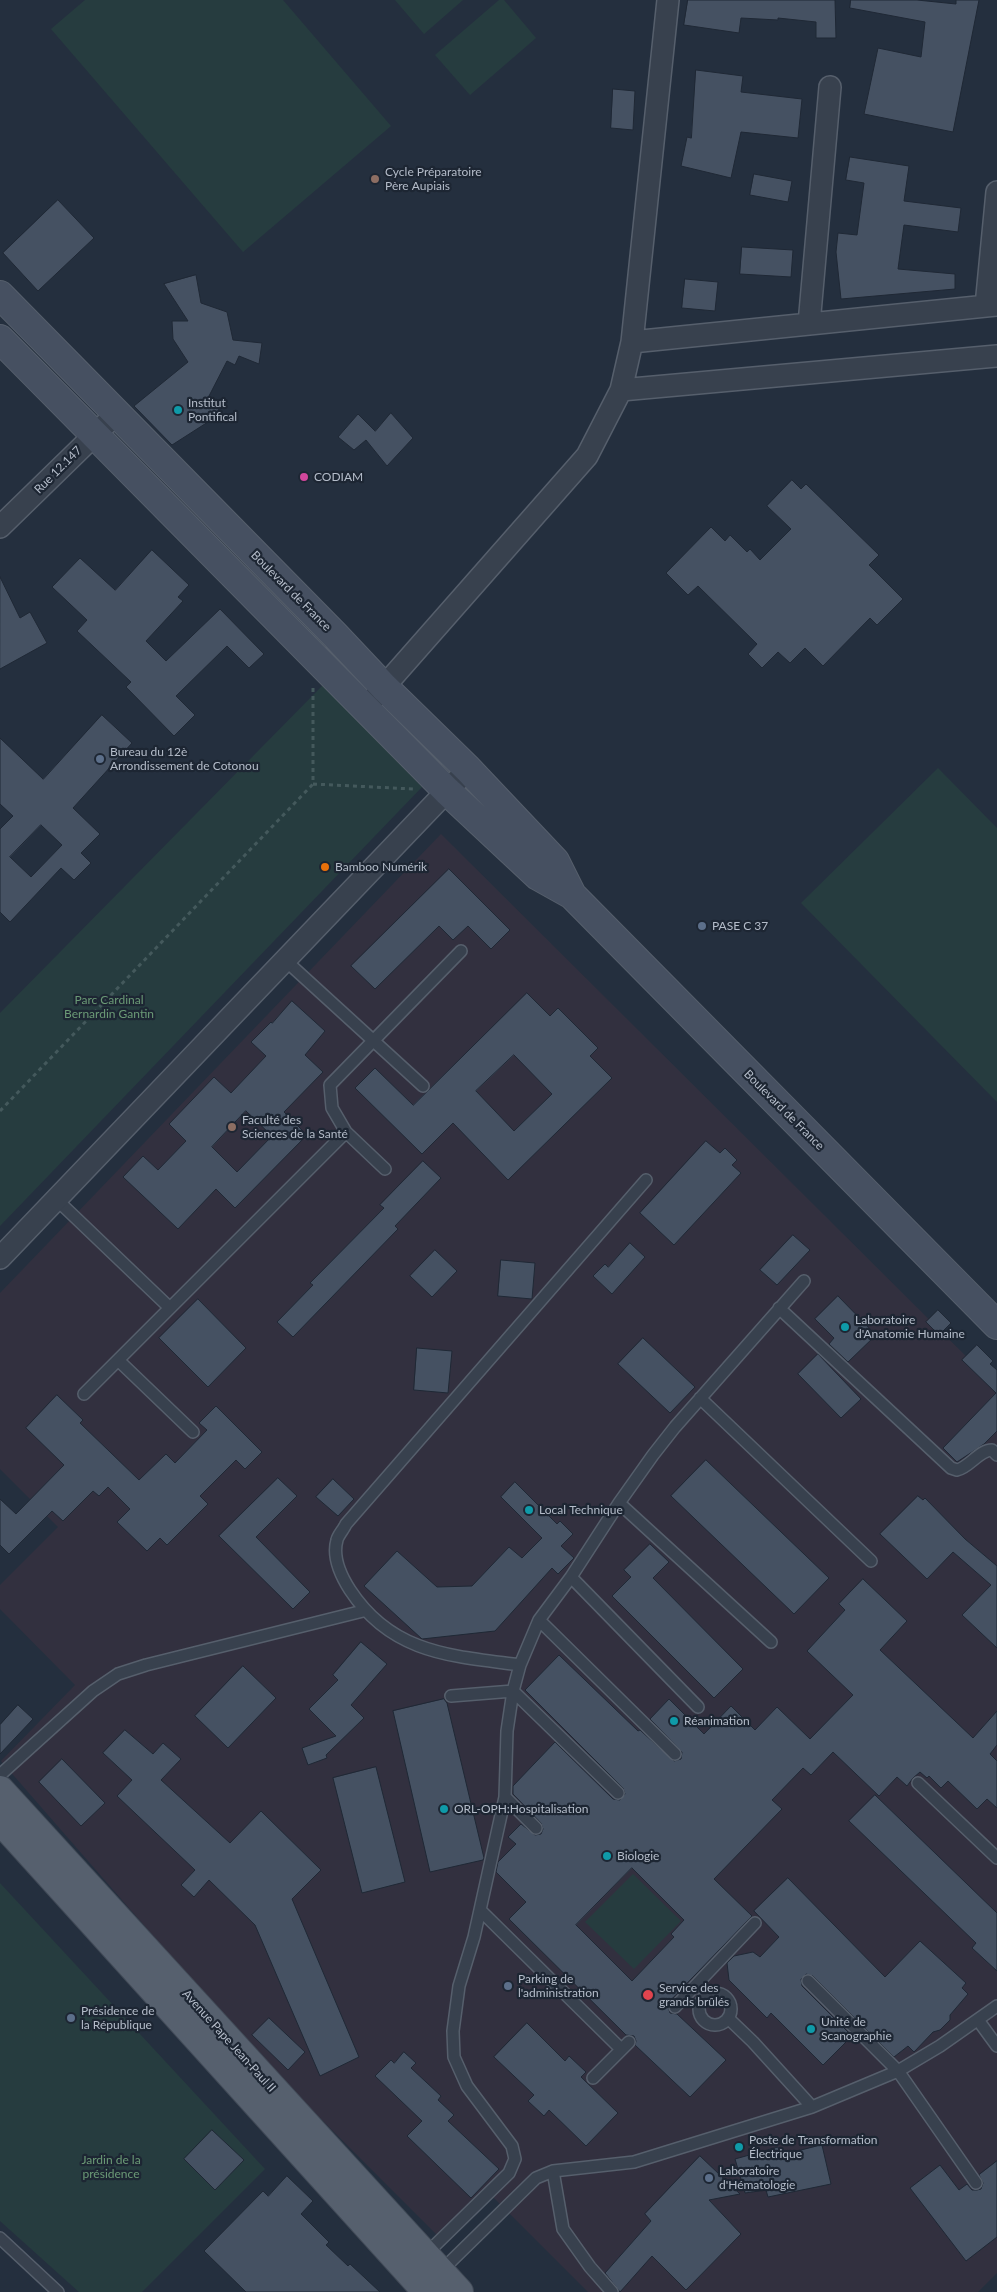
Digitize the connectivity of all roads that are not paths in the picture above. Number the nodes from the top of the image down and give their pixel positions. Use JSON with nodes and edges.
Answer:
{"nodes":[{"id":1,"x":668,"y":0,"type":"edge"},
{"id":2,"x":830,"y":87,"type":"dead end"},
{"id":3,"x":997,"y":192,"type":"edge"},
{"id":4,"x":0,"y":295,"type":"edge"},
{"id":5,"x":992,"y":305,"type":"edge"},
{"id":6,"x":809,"y":324,"type":"junction"},
{"id":7,"x":0,"y":339,"type":"edge"},
{"id":8,"x":632,"y":342,"type":"junction"},
{"id":9,"x":997,"y":356,"type":"edge"},
{"id":10,"x":621,"y":390,"type":"junction"},
{"id":11,"x":116,"y":414,"type":"junction"},
{"id":12,"x":95,"y":434,"type":"junction"},
{"id":13,"x":0,"y":527,"type":"edge"},
{"id":14,"x":384,"y":687,"type":"junction"},
{"id":15,"x":366,"y":707,"type":"junction"},
{"id":16,"x":468,"y":769,"type":"junction"},
{"id":17,"x":446,"y":791,"type":"junction"},
{"id":18,"x":572,"y":895,"type":"junction"},
{"id":19,"x":461,"y":951,"type":"dead end"},
{"id":20,"x":284,"y":960,"type":"junction"},
{"id":21,"x":375,"y":1040,"type":"junction"},
{"id":22,"x":423,"y":1086,"type":"dead end"},
{"id":23,"x":346,"y":1132,"type":"junction"},
{"id":24,"x":385,"y":1169,"type":"dead end"},
{"id":25,"x":646,"y":1180,"type":"dead end"},
{"id":26,"x":56,"y":1199,"type":"junction"},
{"id":27,"x":0,"y":1258,"type":"edge"},
{"id":28,"x":804,"y":1281,"type":"dead end"},
{"id":29,"x":170,"y":1308,"type":"junction"},
{"id":30,"x":779,"y":1308,"type":"junction"},
{"id":31,"x":997,"y":1325,"type":"edge"},
{"id":32,"x":118,"y":1360,"type":"junction"},
{"id":33,"x":84,"y":1394,"type":"dead end"},
{"id":34,"x":700,"y":1398,"type":"junction"},
{"id":35,"x":193,"y":1432,"type":"dead end"},
{"id":36,"x":997,"y":1455,"type":"edge"},
{"id":37,"x":619,"y":1503,"type":"junction"},
{"id":38,"x":872,"y":1561,"type":"dead end"},
{"id":39,"x":572,"y":1577,"type":"junction"},
{"id":40,"x":363,"y":1611,"type":"junction"},
{"id":41,"x":539,"y":1620,"type":"junction"},
{"id":42,"x":771,"y":1642,"type":"dead end"},
{"id":43,"x":520,"y":1665,"type":"junction"},
{"id":44,"x":513,"y":1691,"type":"junction"},
{"id":45,"x":451,"y":1696,"type":"dead end"},
{"id":46,"x":698,"y":1708,"type":"dead end"},
{"id":47,"x":675,"y":1754,"type":"dead end"},
{"id":48,"x":0,"y":1775,"type":"edge"},
{"id":49,"x":918,"y":1783,"type":"dead end"},
{"id":50,"x":0,"y":1790,"type":"edge"},
{"id":51,"x":618,"y":1794,"type":"dead end"},
{"id":52,"x":505,"y":1797,"type":"junction"},
{"id":53,"x":0,"y":1820,"type":"edge"},
{"id":54,"x":536,"y":1828,"type":"dead end"},
{"id":55,"x":997,"y":1858,"type":"edge"},
{"id":56,"x":480,"y":1910,"type":"junction"},
{"id":57,"x":755,"y":1922,"type":"dead end"},
{"id":58,"x":808,"y":1981,"type":"dead end"},
{"id":59,"x":696,"y":1985,"type":"junction"},
{"id":60,"x":706,"y":1996,"type":"junction"},
{"id":61,"x":997,"y":2006,"type":"edge"},
{"id":62,"x":675,"y":2007,"type":"dead end"},
{"id":63,"x":729,"y":2019,"type":"junction"},
{"id":64,"x":978,"y":2020,"type":"junction"},
{"id":65,"x":997,"y":2046,"type":"edge"},
{"id":66,"x":898,"y":2071,"type":"junction"},
{"id":67,"x":593,"y":2078,"type":"dead end"},
{"id":68,"x":812,"y":2107,"type":"junction"},
{"id":69,"x":553,"y":2171,"type":"junction"},
{"id":70,"x":976,"y":2183,"type":"dead end"},
{"id":71,"x":2,"y":2244,"type":"edge"},
{"id":72,"x":425,"y":2276,"type":"edge"},
{"id":73,"x":58,"y":2292,"type":"edge"},
{"id":74,"x":459,"y":2292,"type":"edge"},
{"id":75,"x":612,"y":2292,"type":"edge"}],
"edges":[{"from":1,"to":8,"type":"street"},
{"from":2,"to":6,"type":"street"},
{"from":3,"to":5,"type":"street"},
{"from":4,"to":11,"type":"street","name":"Boulevard de France"},
{"from":5,"to":6,"type":"street"},
{"from":6,"to":8,"type":"street"},
{"from":7,"to":12,"type":"street","name":"Boulevard de France"},
{"from":8,"to":10,"type":"street"},
{"from":9,"to":10,"type":"street"},
{"from":10,"to":14,"type":"street"},
{"from":11,"to":12,"type":"street","name":"Rue 12.147"},
{"from":11,"to":14,"type":"street","name":"Boulevard de France"},
{"from":12,"to":13,"type":"street","name":"Rue 12.147"},
{"from":12,"to":15,"type":"street","name":"Boulevard de France"},
{"from":14,"to":15,"type":"street"},
{"from":14,"to":16,"type":"street","name":"Boulevard de France"},
{"from":15,"to":17,"type":"street","name":"Boulevard de France"},
{"from":16,"to":17,"type":"street"},
{"from":16,"to":18,"type":"street","name":"Boulevard de France"},
{"from":17,"to":18,"type":"street","name":"Boulevard de France"},
{"from":17,"to":20,"type":"street"},
{"from":18,"to":31,"type":"street","name":"Boulevard de France"},
{"from":19,"to":21,"type":"lane"},
{"from":20,"to":21,"type":"lane"},
{"from":20,"to":26,"type":"street"},
{"from":21,"to":22,"type":"lane"},
{"from":21,"to":23,"type":"lane"},
{"from":23,"to":24,"type":"lane"},
{"from":23,"to":29,"type":"lane"},
{"from":25,"to":40,"type":"lane"},
{"from":26,"to":27,"type":"street"},
{"from":26,"to":29,"type":"lane"},
{"from":28,"to":30,"type":"lane"},
{"from":29,"to":32,"type":"lane"},
{"from":30,"to":34,"type":"lane"},
{"from":30,"to":36,"type":"lane"},
{"from":32,"to":33,"type":"lane"},
{"from":32,"to":35,"type":"lane"},
{"from":34,"to":37,"type":"lane"},
{"from":34,"to":38,"type":"lane"},
{"from":37,"to":39,"type":"lane"},
{"from":37,"to":42,"type":"lane"},
{"from":39,"to":41,"type":"lane"},
{"from":39,"to":46,"type":"lane"},
{"from":40,"to":43,"type":"lane"},
{"from":40,"to":48,"type":"lane"},
{"from":41,"to":43,"type":"lane"},
{"from":41,"to":47,"type":"lane"},
{"from":43,"to":44,"type":"lane"},
{"from":44,"to":45,"type":"lane"},
{"from":44,"to":51,"type":"lane"},
{"from":44,"to":52,"type":"lane"},
{"from":49,"to":55,"type":"lane"},
{"from":50,"to":72,"type":"main road","name":"Avenue Pape Jean-Paul II"},
{"from":52,"to":54,"type":"lane"},
{"from":52,"to":56,"type":"lane"},
{"from":53,"to":72,"type":"main road","name":"Avenue Pape Jean-Paul II"},
{"from":56,"to":67,"type":"lane"},
{"from":56,"to":72,"type":"lane"},
{"from":57,"to":59,"type":"lane"},
{"from":58,"to":66,"type":"lane"},
{"from":59,"to":60,"type":"lane"},
{"from":59,"to":62,"type":"lane"},
{"from":60,"to":63,"type":"lane"},
{"from":60,"to":63,"type":"lane"},
{"from":61,"to":64,"type":"lane"},
{"from":63,"to":68,"type":"lane"},
{"from":64,"to":65,"type":"lane"},
{"from":64,"to":66,"type":"lane"},
{"from":66,"to":68,"type":"lane"},
{"from":66,"to":70,"type":"lane"},
{"from":68,"to":69,"type":"lane"},
{"from":69,"to":72,"type":"lane"},
{"from":69,"to":75,"type":"lane"},
{"from":71,"to":73,"type":"lane"},
{"from":72,"to":74,"type":"main road","name":"Avenue Pape Jean-Paul II"}]}
